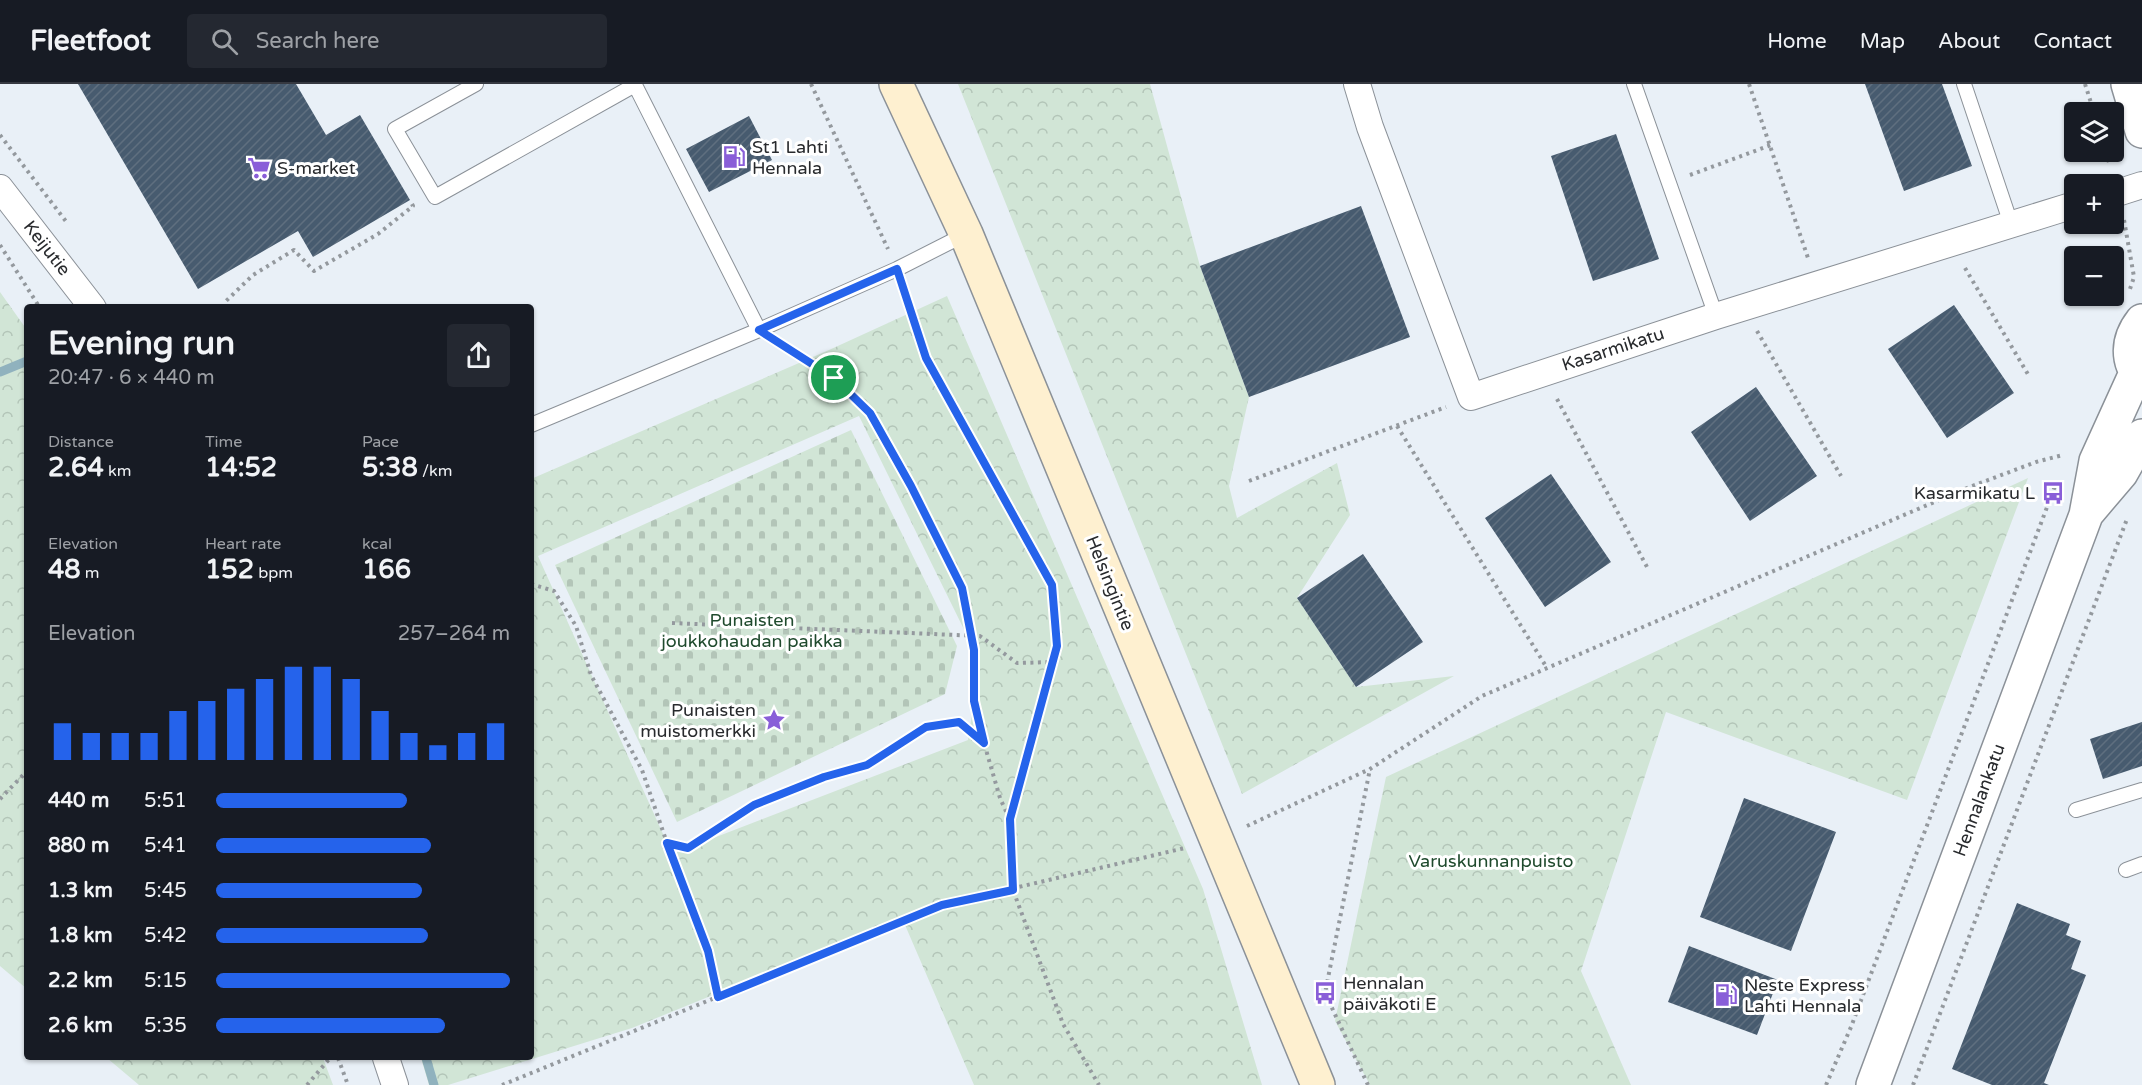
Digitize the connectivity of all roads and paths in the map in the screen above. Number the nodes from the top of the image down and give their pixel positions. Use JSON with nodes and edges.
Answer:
{"nodes":[{"id":1,"x":476,"y":84,"type":"edge"},
{"id":2,"x":636,"y":84,"type":"edge"},
{"id":3,"x":811,"y":84,"type":"edge"},
{"id":4,"x":896,"y":84,"type":"edge"},
{"id":5,"x":1357,"y":84,"type":"edge"},
{"id":6,"x":1634,"y":84,"type":"edge"},
{"id":7,"x":1749,"y":84,"type":"edge"},
{"id":8,"x":1964,"y":84,"type":"edge"},
{"id":9,"x":2085,"y":84,"type":"edge"},
{"id":10,"x":2128,"y":84,"type":"edge"},
{"id":11,"x":2091,"y":102,"type":"edge"},
{"id":12,"x":2142,"y":131,"type":"edge"},
{"id":13,"x":1771,"y":145,"type":"junction"},
{"id":14,"x":1670,"y":183,"type":"junction"},
{"id":15,"x":2142,"y":185,"type":"edge"},
{"id":16,"x":0,"y":188,"type":"edge"},
{"id":17,"x":2124,"y":191,"type":"edge"},
{"id":18,"x":410,"y":198,"type":"dead end"},
{"id":19,"x":2064,"y":208,"type":"edge"},
{"id":20,"x":2011,"y":224,"type":"junction"},
{"id":21,"x":966,"y":234,"type":"junction"},
{"id":22,"x":1950,"y":244,"type":"junction"},
{"id":23,"x":0,"y":245,"type":"edge"},
{"id":24,"x":897,"y":269,"type":"junction"},
{"id":25,"x":2134,"y":276,"type":"dead end"},
{"id":26,"x":2142,"y":277,"type":"edge"},
{"id":27,"x":1817,"y":285,"type":"junction"},
{"id":28,"x":37,"y":304,"type":"edge"},
{"id":29,"x":90,"y":304,"type":"edge"},
{"id":30,"x":226,"y":304,"type":"edge"},
{"id":31,"x":1744,"y":307,"type":"junction"},
{"id":32,"x":1716,"y":316,"type":"junction"},
{"id":33,"x":2142,"y":321,"type":"edge"},
{"id":34,"x":759,"y":330,"type":"junction"},
{"id":35,"x":1543,"y":372,"type":"junction"},
{"id":36,"x":2029,"y":376,"type":"dead end"},
{"id":37,"x":2139,"y":376,"type":"edge"},
{"id":38,"x":1472,"y":397,"type":"junction"},
{"id":39,"x":534,"y":424,"type":"edge"},
{"id":40,"x":1397,"y":426,"type":"junction"},
{"id":41,"x":2142,"y":436,"type":"edge"},
{"id":42,"x":2063,"y":464,"type":"dead end"},
{"id":43,"x":1841,"y":476,"type":"dead end"},
{"id":44,"x":1249,"y":481,"type":"dead end"},
{"id":45,"x":2056,"y":483,"type":"dead end"},
{"id":46,"x":2129,"y":513,"type":"dead end"},
{"id":47,"x":2086,"y":514,"type":"junction"},
{"id":48,"x":1647,"y":567,"type":"dead end"},
{"id":49,"x":534,"y":585,"type":"edge"},
{"id":50,"x":672,"y":623,"type":"dead end"},
{"id":51,"x":971,"y":636,"type":"junction"},
{"id":52,"x":1053,"y":663,"type":"junction"},
{"id":53,"x":1547,"y":668,"type":"junction"},
{"id":54,"x":984,"y":743,"type":"junction"},
{"id":55,"x":1370,"y":769,"type":"junction"},
{"id":56,"x":24,"y":774,"type":"edge"},
{"id":57,"x":2142,"y":790,"type":"edge"},
{"id":58,"x":0,"y":799,"type":"edge"},
{"id":59,"x":2076,"y":810,"type":"dead end"},
{"id":60,"x":1010,"y":819,"type":"junction"},
{"id":61,"x":1246,"y":826,"type":"dead end"},
{"id":62,"x":667,"y":843,"type":"junction"},
{"id":63,"x":1195,"y":845,"type":"dead end"},
{"id":64,"x":2142,"y":864,"type":"edge"},
{"id":65,"x":2126,"y":870,"type":"dead end"},
{"id":66,"x":1013,"y":890,"type":"junction"},
{"id":67,"x":718,"y":997,"type":"junction"},
{"id":68,"x":328,"y":1060,"type":"edge"},
{"id":69,"x":339,"y":1060,"type":"edge"},
{"id":70,"x":387,"y":1060,"type":"edge"},
{"id":71,"x":307,"y":1085,"type":"edge"},
{"id":72,"x":348,"y":1085,"type":"edge"},
{"id":73,"x":395,"y":1085,"type":"edge"},
{"id":74,"x":502,"y":1085,"type":"edge"},
{"id":75,"x":1099,"y":1085,"type":"edge"},
{"id":76,"x":1318,"y":1085,"type":"edge"},
{"id":77,"x":1368,"y":1085,"type":"edge"},
{"id":78,"x":1826,"y":1085,"type":"edge"},
{"id":79,"x":1873,"y":1085,"type":"edge"},
{"id":80,"x":1913,"y":1085,"type":"edge"}],
"edges":[{"from":1,"to":2,"type":"lane"},
{"from":2,"to":34,"type":"lane"},
{"from":3,"to":24,"type":"path"},
{"from":4,"to":21,"type":"main road","name":"Helsingintie"},
{"from":5,"to":38,"type":"street"},
{"from":6,"to":14,"type":"lane"},
{"from":7,"to":13,"type":"path"},
{"from":8,"to":20,"type":"lane"},
{"from":9,"to":11,"type":"path"},
{"from":10,"to":12,"type":"street"},
{"from":13,"to":14,"type":"path"},
{"from":13,"to":27,"type":"path"},
{"from":14,"to":32,"type":"lane"},
{"from":15,"to":17,"type":"street"},
{"from":16,"to":29,"type":"street","name":"Keijutie"},
{"from":18,"to":30,"type":"path"},
{"from":19,"to":20,"type":"street","name":"Kasarmikatu"},
{"from":20,"to":22,"type":"street","name":"Kasarmikatu"},
{"from":21,"to":24,"type":"lane"},
{"from":21,"to":76,"type":"main road","name":"Helsingintie"},
{"from":22,"to":27,"type":"street","name":"Kasarmikatu"},
{"from":22,"to":36,"type":"path"},
{"from":23,"to":28,"type":"path"},
{"from":24,"to":34,"type":"lane"},
{"from":24,"to":52,"type":"path"},
{"from":25,"to":26,"type":"path"},
{"from":27,"to":31,"type":"street","name":"Kasarmikatu"},
{"from":31,"to":32,"type":"street","name":"Kasarmikatu"},
{"from":31,"to":43,"type":"path"},
{"from":32,"to":35,"type":"street","name":"Kasarmikatu"},
{"from":33,"to":37,"type":"street"},
{"from":34,"to":39,"type":"lane"},
{"from":34,"to":51,"type":"path"},
{"from":35,"to":38,"type":"street","name":"Kasarmikatu"},
{"from":35,"to":48,"type":"path"},
{"from":37,"to":47,"type":"street","name":"Hennalankatu"},
{"from":38,"to":40,"type":"path"},
{"from":40,"to":44,"type":"path"},
{"from":40,"to":53,"type":"path"},
{"from":41,"to":47,"type":"street","name":"Hennalankatu"},
{"from":42,"to":53,"type":"path"},
{"from":45,"to":78,"type":"path"},
{"from":46,"to":80,"type":"path"},
{"from":47,"to":79,"type":"street","name":"Hennalankatu"},
{"from":49,"to":62,"type":"path"},
{"from":50,"to":51,"type":"path"},
{"from":51,"to":52,"type":"path"},
{"from":51,"to":54,"type":"path"},
{"from":52,"to":60,"type":"path"},
{"from":53,"to":55,"type":"path"},
{"from":54,"to":60,"type":"path"},
{"from":54,"to":62,"type":"path"},
{"from":55,"to":61,"type":"path"},
{"from":55,"to":77,"type":"path"},
{"from":56,"to":58,"type":"path"},
{"from":57,"to":59,"type":"lane"},
{"from":60,"to":66,"type":"path"},
{"from":62,"to":67,"type":"path"},
{"from":63,"to":66,"type":"path"},
{"from":64,"to":65,"type":"lane"},
{"from":66,"to":67,"type":"path"},
{"from":66,"to":75,"type":"path"},
{"from":67,"to":74,"type":"path"},
{"from":68,"to":71,"type":"path"},
{"from":69,"to":72,"type":"path"},
{"from":70,"to":73,"type":"street"}]}
